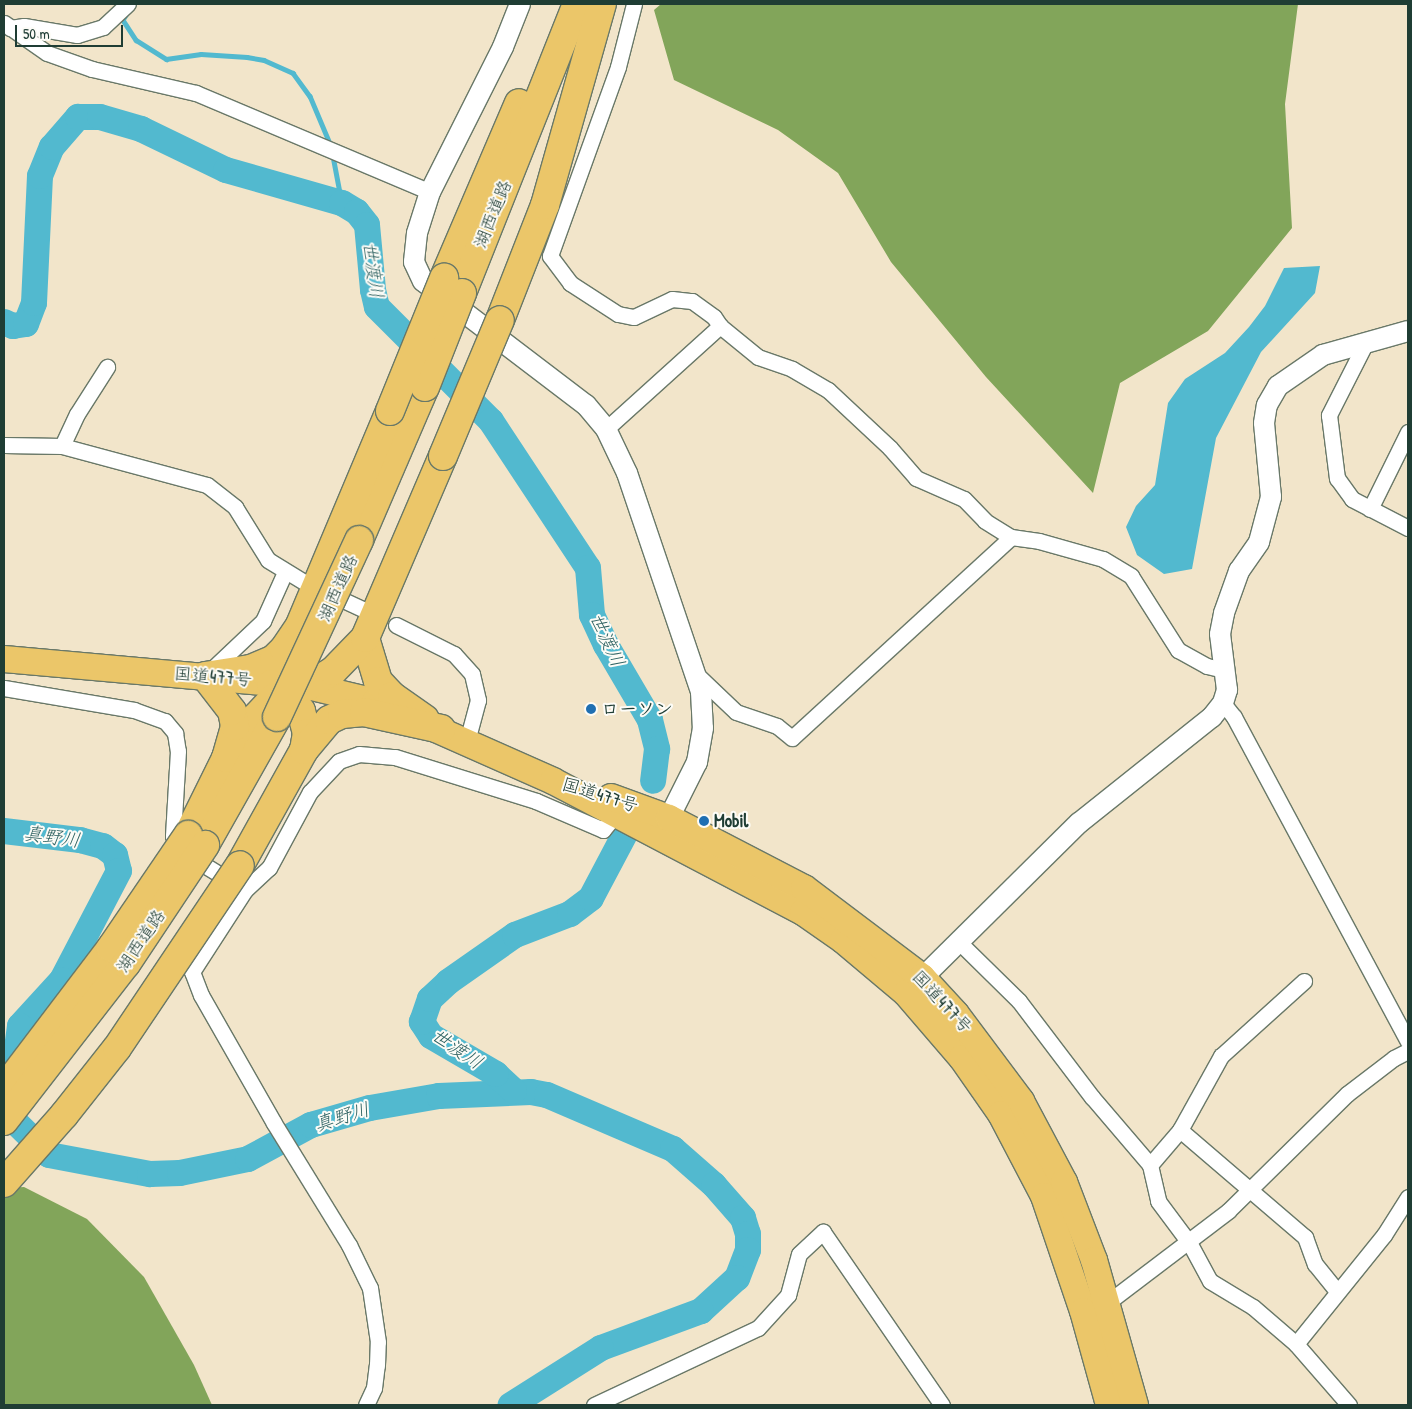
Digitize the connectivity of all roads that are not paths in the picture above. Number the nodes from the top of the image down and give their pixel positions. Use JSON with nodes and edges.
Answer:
{"nodes":[{"id":1,"x":128,"y":4,"type":"edge"},
{"id":2,"x":520,"y":4,"type":"edge"},
{"id":3,"x":577,"y":4,"type":"edge"},
{"id":4,"x":602,"y":4,"type":"edge"},
{"id":5,"x":634,"y":4,"type":"edge"},
{"id":6,"x":7,"y":26,"type":"edge"},
{"id":7,"x":430,"y":192,"type":"junction"},
{"id":8,"x":453,"y":286,"type":"junction"},
{"id":9,"x":720,"y":326,"type":"junction"},
{"id":10,"x":1408,"y":332,"type":"edge"},
{"id":11,"x":1365,"y":344,"type":"junction"},
{"id":12,"x":107,"y":367,"type":"dead end"},
{"id":13,"x":606,"y":429,"type":"junction"},
{"id":14,"x":1408,"y":432,"type":"edge"},
{"id":15,"x":4,"y":445,"type":"edge"},
{"id":16,"x":62,"y":446,"type":"junction"},
{"id":17,"x":1370,"y":509,"type":"junction"},
{"id":18,"x":1408,"y":528,"type":"edge"},
{"id":19,"x":1012,"y":537,"type":"junction"},
{"id":20,"x":285,"y":572,"type":"junction"},
{"id":21,"x":304,"y":582,"type":"dead end"},
{"id":22,"x":324,"y":591,"type":"dead end"},
{"id":23,"x":363,"y":609,"type":"dead end"},
{"id":24,"x":300,"y":625,"type":"junction"},
{"id":25,"x":396,"y":625,"type":"dead end"},
{"id":26,"x":365,"y":638,"type":"junction"},
{"id":27,"x":4,"y":659,"type":"edge"},
{"id":28,"x":1224,"y":670,"type":"junction"},
{"id":29,"x":695,"y":673,"type":"junction"},
{"id":30,"x":205,"y":676,"type":"junction"},
{"id":31,"x":4,"y":688,"type":"edge"},
{"id":32,"x":284,"y":694,"type":"junction"},
{"id":33,"x":1224,"y":703,"type":"junction"},
{"id":34,"x":441,"y":729,"type":"junction"},
{"id":35,"x":467,"y":740,"type":"junction"},
{"id":36,"x":304,"y":750,"type":"junction"},
{"id":37,"x":226,"y":758,"type":"junction"},
{"id":38,"x":621,"y":808,"type":"junction"},
{"id":39,"x":669,"y":818,"type":"junction"},
{"id":40,"x":197,"y":840,"type":"junction"},
{"id":41,"x":242,"y":878,"type":"junction"},
{"id":42,"x":959,"y":942,"type":"junction"},
{"id":43,"x":1304,"y":981,"type":"dead end"},
{"id":44,"x":914,"y":985,"type":"junction"},
{"id":45,"x":1408,"y":1041,"type":"edge"},
{"id":46,"x":1408,"y":1051,"type":"edge"},
{"id":47,"x":4,"y":1089,"type":"edge"},
{"id":48,"x":4,"y":1121,"type":"edge"},
{"id":49,"x":1180,"y":1130,"type":"junction"},
{"id":50,"x":1150,"y":1165,"type":"junction"},
{"id":51,"x":4,"y":1183,"type":"edge"},
{"id":52,"x":1249,"y":1192,"type":"junction"},
{"id":53,"x":1408,"y":1197,"type":"edge"},
{"id":54,"x":1190,"y":1244,"type":"junction"},
{"id":55,"x":1337,"y":1291,"type":"junction"},
{"id":56,"x":1107,"y":1303,"type":"junction"},
{"id":57,"x":1296,"y":1344,"type":"junction"},
{"id":58,"x":366,"y":1405,"type":"edge"},
{"id":59,"x":594,"y":1405,"type":"edge"},
{"id":60,"x":942,"y":1405,"type":"edge"},
{"id":61,"x":1109,"y":1405,"type":"edge"},
{"id":62,"x":1135,"y":1405,"type":"edge"},
{"id":63,"x":1349,"y":1405,"type":"edge"}],
"edges":[{"from":1,"to":6,"type":"street"},
{"from":2,"to":7,"type":"street"},
{"from":3,"to":8,"type":"highway"},
{"from":4,"to":26,"type":"highway","bridge":true},
{"from":5,"to":9,"type":"street"},
{"from":6,"to":7,"type":"street"},
{"from":7,"to":13,"type":"street"},
{"from":8,"to":24,"type":"highway","bridge":true},
{"from":8,"to":32,"type":"highway","name":"湖西道路","bridge":true},
{"from":9,"to":13,"type":"street"},
{"from":9,"to":19,"type":"street"},
{"from":10,"to":11,"type":"street"},
{"from":11,"to":17,"type":"street"},
{"from":11,"to":28,"type":"street"},
{"from":12,"to":16,"type":"street"},
{"from":13,"to":29,"type":"street"},
{"from":14,"to":17,"type":"street"},
{"from":15,"to":16,"type":"street"},
{"from":16,"to":20,"type":"street"},
{"from":17,"to":18,"type":"street"},
{"from":19,"to":28,"type":"street"},
{"from":19,"to":29,"type":"street"},
{"from":20,"to":21,"type":"street"},
{"from":20,"to":30,"type":"street"},
{"from":22,"to":23,"type":"street"},
{"from":24,"to":30,"type":"highway"},
{"from":24,"to":32,"type":"highway"},
{"from":25,"to":35,"type":"street"},
{"from":26,"to":32,"type":"highway"},
{"from":26,"to":34,"type":"highway"},
{"from":27,"to":30,"type":"highway","name":"国道477号"},
{"from":28,"to":33,"type":"street"},
{"from":29,"to":39,"type":"street"},
{"from":30,"to":32,"type":"highway","name":"国道477号"},
{"from":30,"to":37,"type":"highway"},
{"from":31,"to":41,"type":"street"},
{"from":32,"to":34,"type":"highway","name":"国道477号"},
{"from":32,"to":36,"type":"highway"},
{"from":32,"to":37,"type":"highway"},
{"from":32,"to":40,"type":"highway","name":"湖西道路"},
{"from":33,"to":42,"type":"street"},
{"from":33,"to":45,"type":"street"},
{"from":34,"to":35,"type":"highway","name":"国道477号"},
{"from":34,"to":36,"type":"highway"},
{"from":35,"to":38,"type":"highway","name":"国道477号"},
{"from":36,"to":41,"type":"highway"},
{"from":37,"to":40,"type":"highway"},
{"from":38,"to":39,"type":"highway","name":"国道477号"},
{"from":38,"to":41,"type":"street"},
{"from":38,"to":44,"type":"highway","name":"国道477号"},
{"from":39,"to":44,"type":"highway","name":"国道477号"},
{"from":40,"to":47,"type":"highway","bridge":true},
{"from":40,"to":48,"type":"highway","name":"湖西道路","bridge":true},
{"from":41,"to":51,"type":"highway","bridge":true},
{"from":41,"to":58,"type":"street"},
{"from":42,"to":44,"type":"street"},
{"from":42,"to":50,"type":"street"},
{"from":43,"to":49,"type":"street"},
{"from":44,"to":56,"type":"highway","name":"国道477号"},
{"from":44,"to":61,"type":"highway","name":"国道477号"},
{"from":46,"to":52,"type":"street"},
{"from":49,"to":50,"type":"street"},
{"from":49,"to":52,"type":"street"},
{"from":50,"to":54,"type":"street"},
{"from":52,"to":54,"type":"street"},
{"from":52,"to":55,"type":"street"},
{"from":53,"to":55,"type":"street"},
{"from":54,"to":56,"type":"street"},
{"from":54,"to":57,"type":"street"},
{"from":55,"to":57,"type":"street"},
{"from":56,"to":62,"type":"highway","name":"国道477号"},
{"from":57,"to":63,"type":"street"},
{"from":59,"to":60,"type":"street"}]}
